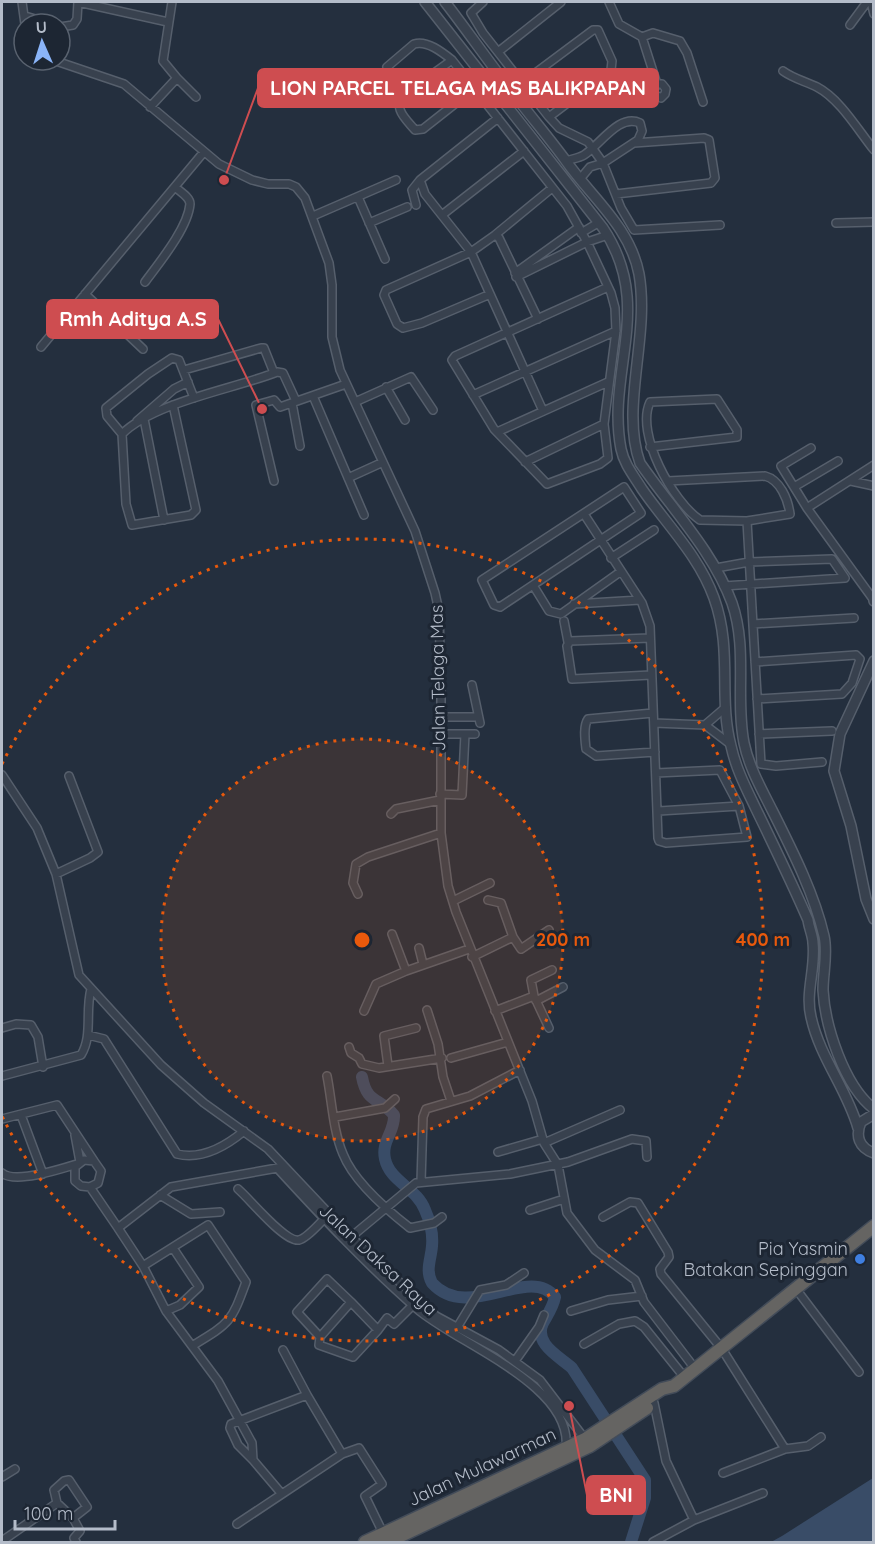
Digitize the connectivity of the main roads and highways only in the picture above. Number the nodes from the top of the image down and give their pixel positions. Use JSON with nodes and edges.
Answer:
{"nodes":[{"id":1,"x":873,"y":1226,"type":"edge"},
{"id":2,"x":674,"y":1386,"type":"junction"},
{"id":3,"x":627,"y":1417,"type":"junction"},
{"id":4,"x":606,"y":1431,"type":"junction"},
{"id":5,"x":385,"y":1538,"type":"edge"},
{"id":6,"x":365,"y":1542,"type":"edge"}],
"edges":[{"from":1,"to":2,"type":"highway","name":"Jalan Mulawarman"},
{"from":2,"to":3,"type":"highway","name":"Jalan Mulawarman"},
{"from":2,"to":3,"type":"highway","name":"Jalan Mulawarman"},
{"from":3,"to":4,"type":"highway","name":"Jalan Mulawarman"},
{"from":4,"to":5,"type":"highway","name":"Jalan Mulawarman"},
{"from":4,"to":5,"type":"highway","name":"Jalan Mulawarman"},
{"from":5,"to":6,"type":"highway","name":"Jalan Mulawarman"}]}
